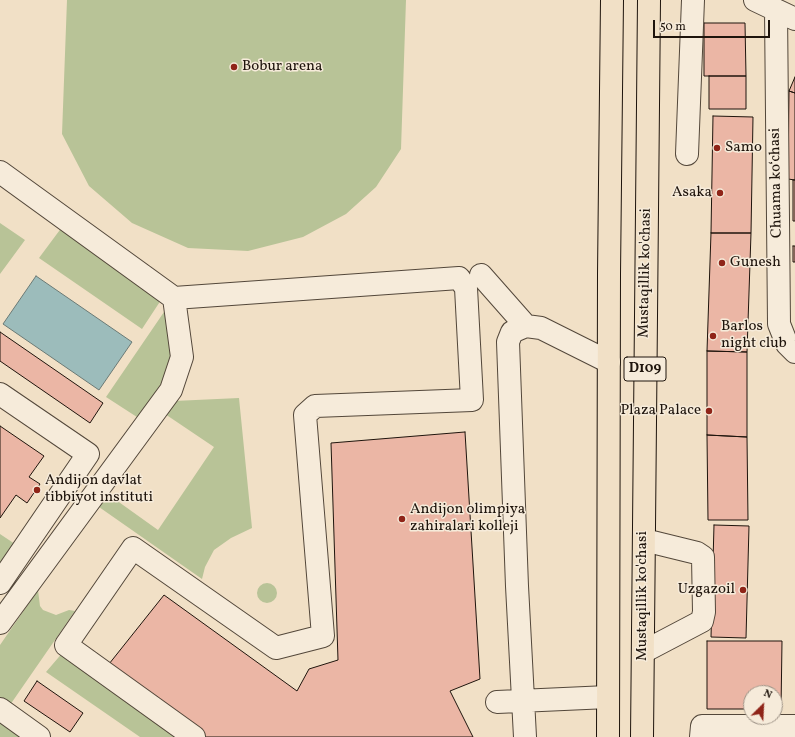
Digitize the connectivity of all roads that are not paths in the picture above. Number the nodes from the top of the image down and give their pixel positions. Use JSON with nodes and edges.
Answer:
{"nodes":[{"id":1,"x":612,"y":0,"type":"edge"},
{"id":2,"x":649,"y":0,"type":"edge"},
{"id":3,"x":693,"y":0,"type":"edge"},
{"id":4,"x":754,"y":0,"type":"edge"},
{"id":5,"x":785,"y":15,"type":"edge"},
{"id":6,"x":687,"y":154,"type":"dead end"},
{"id":7,"x":0,"y":172,"type":"edge"},
{"id":8,"x":481,"y":275,"type":"dead end"},
{"id":9,"x":174,"y":298,"type":"junction"},
{"id":10,"x":526,"y":326,"type":"junction"},
{"id":11,"x":792,"y":346,"type":"edge"},
{"id":12,"x":609,"y":362,"type":"junction"},
{"id":13,"x":0,"y":394,"type":"edge"},
{"id":14,"x":644,"y":540,"type":"junction"},
{"id":15,"x":0,"y":583,"type":"edge"},
{"id":16,"x":0,"y":623,"type":"edge"},
{"id":17,"x":643,"y":652,"type":"junction"},
{"id":18,"x":608,"y":696,"type":"junction"},
{"id":19,"x":523,"y":700,"type":"junction"},
{"id":20,"x":497,"y":702,"type":"dead end"},
{"id":21,"x":0,"y":709,"type":"edge"},
{"id":22,"x":795,"y":726,"type":"edge"},
{"id":23,"x":39,"y":737,"type":"edge"},
{"id":24,"x":194,"y":737,"type":"edge"},
{"id":25,"x":525,"y":737,"type":"edge"},
{"id":26,"x":608,"y":737,"type":"edge"},
{"id":27,"x":642,"y":737,"type":"edge"},
{"id":28,"x":701,"y":737,"type":"edge"}],
"edges":[{"from":1,"to":12,"type":"main road","number":"D109"},
{"from":2,"to":14,"type":"main road","name":"Mustaqillik ko'chasi","number":"D109"},
{"from":3,"to":6,"type":"street"},
{"from":4,"to":5,"type":"street"},
{"from":5,"to":11,"type":"street","name":"Chuama koʻchasi"},
{"from":7,"to":9,"type":"street"},
{"from":8,"to":10,"type":"street"},
{"from":9,"to":16,"type":"street"},
{"from":9,"to":24,"type":"street"},
{"from":10,"to":12,"type":"street"},
{"from":10,"to":19,"type":"street"},
{"from":12,"to":18,"type":"main road","number":"D109"},
{"from":13,"to":15,"type":"street"},
{"from":14,"to":17,"type":"main road","name":"Mustaqillik ko'chasi","number":"D109"},
{"from":14,"to":17,"type":"street"},
{"from":17,"to":27,"type":"main road","name":"Mustaqillik ko'chasi","number":"D109"},
{"from":18,"to":19,"type":"street"},
{"from":18,"to":26,"type":"main road","number":"D109"},
{"from":19,"to":20,"type":"street"},
{"from":19,"to":25,"type":"street"},
{"from":21,"to":23,"type":"street"},
{"from":22,"to":28,"type":"street"}]}
